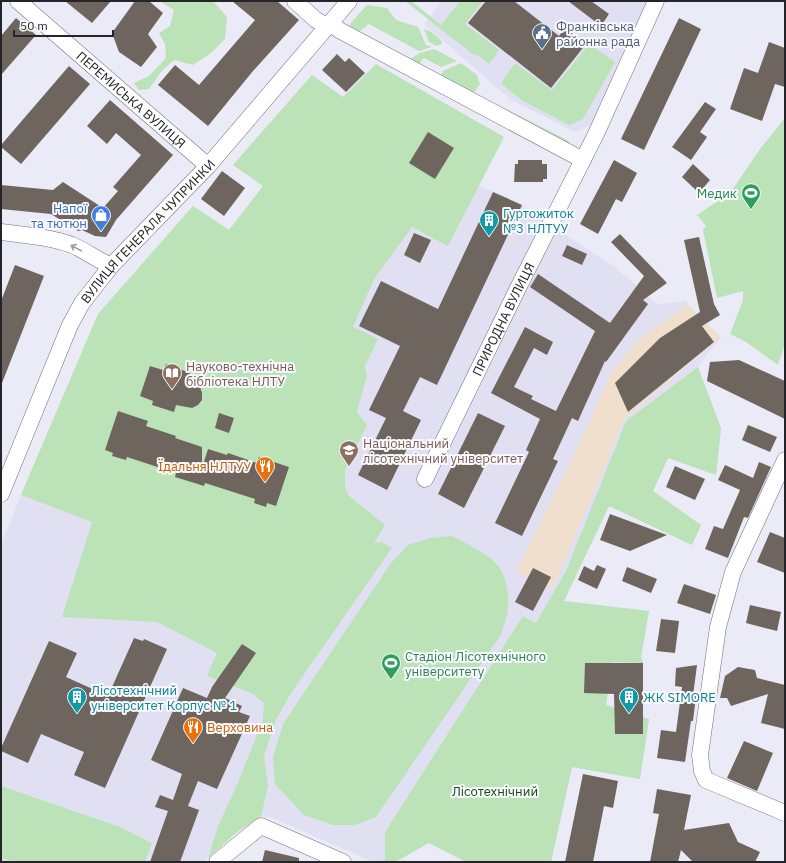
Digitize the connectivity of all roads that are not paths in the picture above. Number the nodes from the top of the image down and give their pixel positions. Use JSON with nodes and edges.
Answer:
{"nodes":[{"id":1,"x":18,"y":1,"type":"edge"},
{"id":2,"x":295,"y":1,"type":"edge"},
{"id":3,"x":349,"y":1,"type":"edge"},
{"id":4,"x":656,"y":1,"type":"edge"},
{"id":5,"x":328,"y":25,"type":"junction"},
{"id":6,"x":583,"y":160,"type":"junction"},
{"id":7,"x":208,"y":166,"type":"junction"},
{"id":8,"x":1,"y":232,"type":"edge"},
{"id":9,"x":111,"y":266,"type":"junction"},
{"id":10,"x":785,"y":460,"type":"edge"},
{"id":11,"x":425,"y":479,"type":"dead end"},
{"id":12,"x":1,"y":494,"type":"edge"},
{"id":13,"x":785,"y":813,"type":"edge"},
{"id":14,"x":335,"y":860,"type":"edge"},
{"id":15,"x":217,"y":862,"type":"edge"}],
"edges":[{"from":1,"to":7,"type":"street","name":"ПЕРЕМИСЬКА ВУЛИЦЯ"},
{"from":2,"to":5,"type":"street"},
{"from":3,"to":5,"type":"street","name":"ВУЛИЦЯ ГЕНЕРАЛА ЧУПРИНКИ"},
{"from":4,"to":6,"type":"street","name":"ПРИРОДНА ВУЛИЦЯ"},
{"from":5,"to":6,"type":"street"},
{"from":5,"to":7,"type":"street","name":"ВУЛИЦЯ ГЕНЕРАЛА ЧУПРИНКИ"},
{"from":6,"to":11,"type":"street","name":"ПРИРОДНА ВУЛИЦЯ"},
{"from":7,"to":9,"type":"street","name":"ВУЛИЦЯ ГЕНЕРАЛА ЧУПРИНКИ"},
{"from":9,"to":8,"type":"street","one_way":true},
{"from":9,"to":12,"type":"street","name":"ВУЛИЦЯ ГЕНЕРАЛА ЧУПРИНКИ"},
{"from":10,"to":13,"type":"street"},
{"from":14,"to":15,"type":"street"}]}
